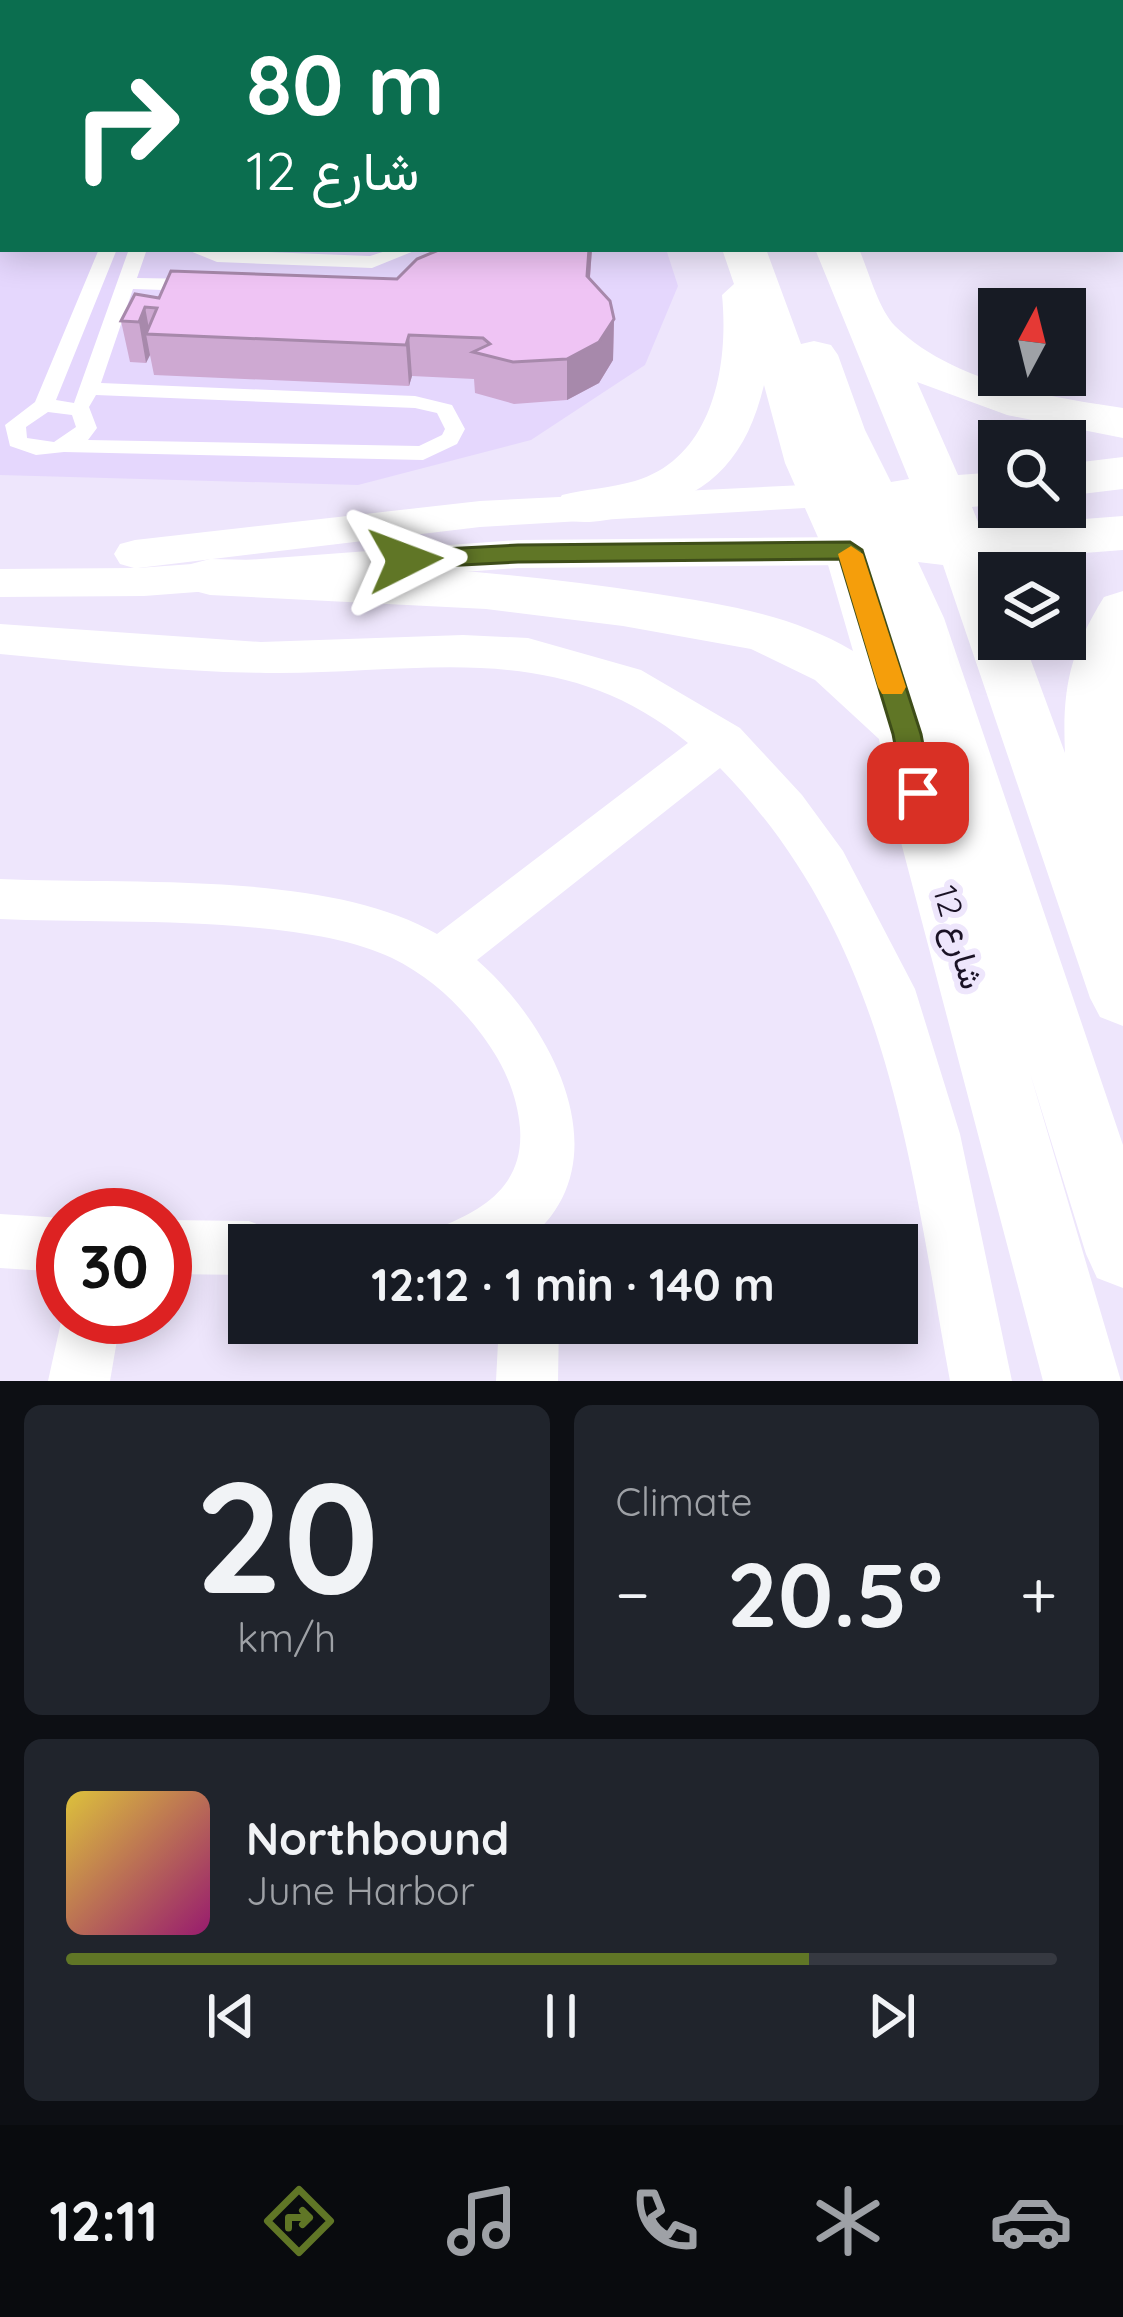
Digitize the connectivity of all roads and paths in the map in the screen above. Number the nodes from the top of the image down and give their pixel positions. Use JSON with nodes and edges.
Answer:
{"nodes":[{"id":1,"x":107,"y":252,"type":"edge"},
{"id":2,"x":137,"y":252,"type":"edge"},
{"id":3,"x":204,"y":252,"type":"edge"},
{"id":4,"x":401,"y":252,"type":"edge"},
{"id":5,"x":741,"y":252,"type":"edge"},
{"id":6,"x":742,"y":252,"type":"edge"},
{"id":7,"x":774,"y":252,"type":"edge"},
{"id":8,"x":838,"y":252,"type":"edge"},
{"id":9,"x":125,"y":284,"type":"junction"},
{"id":10,"x":226,"y":286,"type":"edge"},
{"id":11,"x":874,"y":332,"type":"junction"},
{"id":12,"x":84,"y":399,"type":"junction"},
{"id":13,"x":44,"y":405,"type":"junction"},
{"id":14,"x":1123,"y":423,"type":"edge"},
{"id":15,"x":65,"y":446,"type":"junction"},
{"id":16,"x":1123,"y":473,"type":"edge"},
{"id":17,"x":1086,"y":477,"type":"edge"},
{"id":18,"x":978,"y":496,"type":"edge"},
{"id":19,"x":1123,"y":497,"type":"edge"},
{"id":20,"x":1086,"y":502,"type":"edge"},
{"id":21,"x":580,"y":507,"type":"junction"},
{"id":22,"x":978,"y":515,"type":"edge"},
{"id":23,"x":897,"y":525,"type":"junction"},
{"id":24,"x":1123,"y":533,"type":"edge"},
{"id":25,"x":0,"y":570,"type":"edge"},
{"id":26,"x":210,"y":577,"type":"junction"},
{"id":27,"x":0,"y":583,"type":"edge"},
{"id":28,"x":1123,"y":610,"type":"edge"},
{"id":29,"x":0,"y":639,"type":"edge"},
{"id":30,"x":907,"y":734,"type":"junction"},
{"id":31,"x":724,"y":740,"type":"junction"},
{"id":32,"x":0,"y":899,"type":"edge"},
{"id":33,"x":1123,"y":951,"type":"edge"},
{"id":34,"x":439,"y":961,"type":"junction"},
{"id":35,"x":1123,"y":998,"type":"edge"},
{"id":36,"x":532,"y":1221,"type":"edge"},
{"id":37,"x":0,"y":1241,"type":"edge"},
{"id":38,"x":36,"y":1243,"type":"edge"},
{"id":39,"x":192,"y":1247,"type":"edge"},
{"id":40,"x":228,"y":1248,"type":"edge"},
{"id":41,"x":1123,"y":1254,"type":"edge"},
{"id":42,"x":86,"y":1344,"type":"edge"},
{"id":43,"x":528,"y":1344,"type":"edge"},
{"id":44,"x":79,"y":1381,"type":"edge"},
{"id":45,"x":527,"y":1381,"type":"edge"},
{"id":46,"x":981,"y":1381,"type":"edge"},
{"id":47,"x":1082,"y":1381,"type":"edge"}],
"edges":[{"from":1,"to":13,"type":"lane"},
{"from":2,"to":9,"type":"lane"},
{"from":3,"to":4,"type":"lane"},
{"from":5,"to":21,"type":"street"},
{"from":6,"to":23,"type":"street","name":"شارع 12"},
{"from":7,"to":23,"type":"street"},
{"from":8,"to":11,"type":"street","name":"شارع 12"},
{"from":9,"to":10,"type":"lane"},
{"from":9,"to":12,"type":"lane"},
{"from":11,"to":14,"type":"street"},
{"from":11,"to":23,"type":"street","name":"شارع 12"},
{"from":12,"to":13,"type":"lane"},
{"from":12,"to":15,"type":"lane"},
{"from":12,"to":15,"type":"lane"},
{"from":13,"to":15,"type":"lane"},
{"from":16,"to":17,"type":"street"},
{"from":18,"to":23,"type":"street"},
{"from":19,"to":20,"type":"street"},
{"from":21,"to":23,"type":"street"},
{"from":21,"to":25,"type":"street"},
{"from":22,"to":23,"type":"street"},
{"from":23,"to":24,"type":"street"},
{"from":23,"to":26,"type":"street"},
{"from":23,"to":30,"type":"street","name":"شارع 12"},
{"from":23,"to":35,"type":"street","name":"شارع 12"},
{"from":23,"to":41,"type":"street"},
{"from":26,"to":27,"type":"street"},
{"from":26,"to":30,"type":"street"},
{"from":28,"to":33,"type":"street"},
{"from":29,"to":31,"type":"street"},
{"from":30,"to":47,"type":"street","name":"شارع 12"},
{"from":31,"to":34,"type":"street"},
{"from":31,"to":46,"type":"street"},
{"from":32,"to":34,"type":"street"},
{"from":34,"to":36,"type":"street"},
{"from":37,"to":38,"type":"street"},
{"from":39,"to":40,"type":"street"},
{"from":42,"to":44,"type":"street"},
{"from":43,"to":45,"type":"street"}]}
